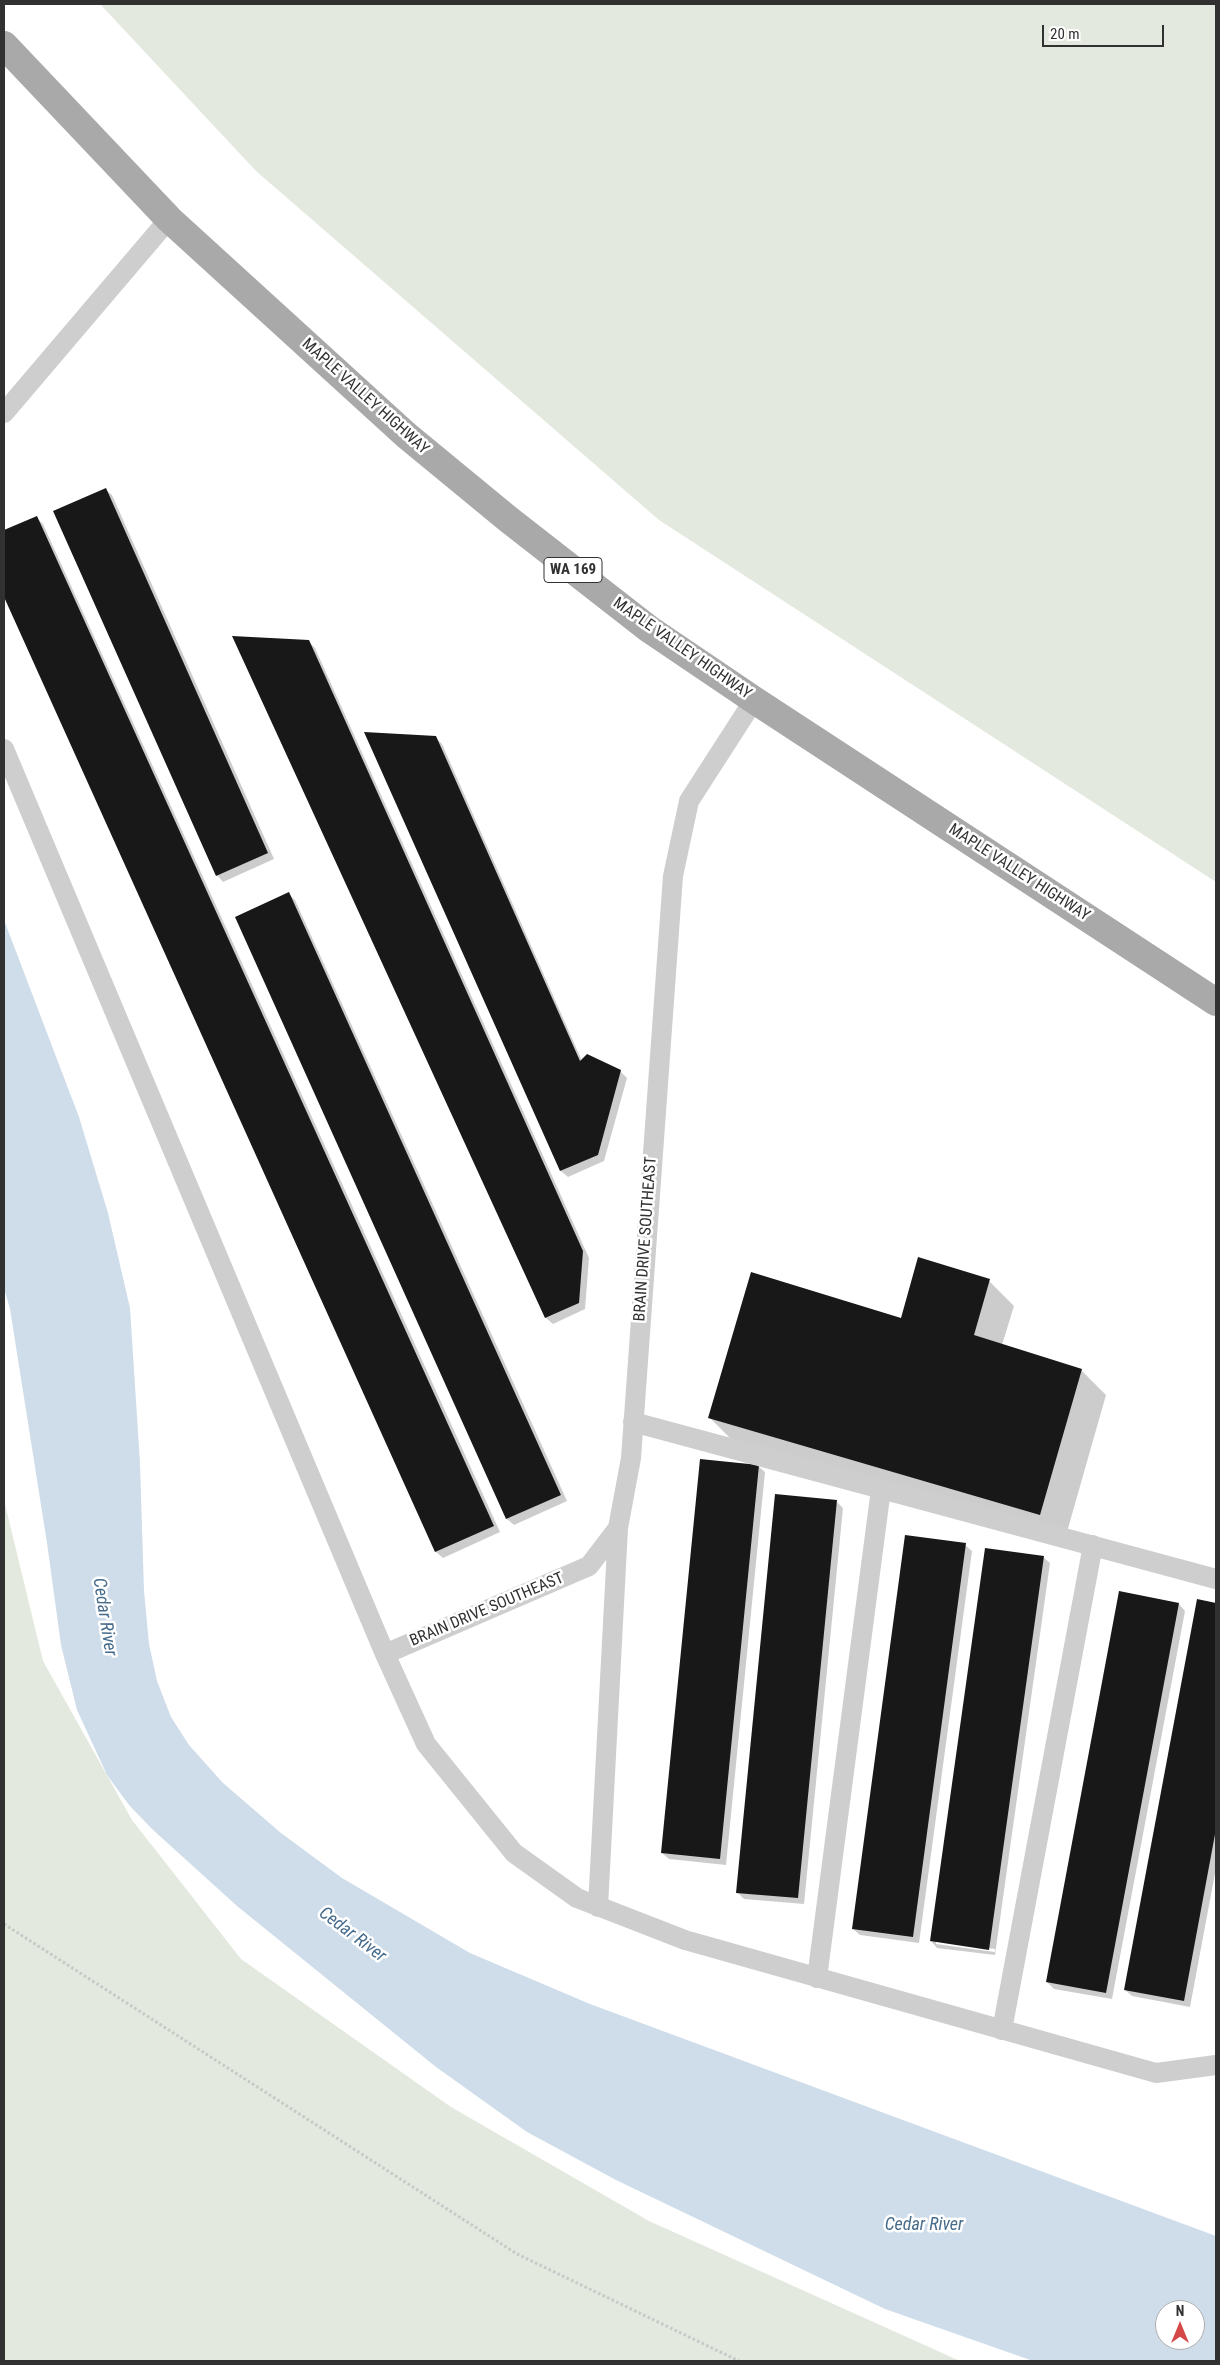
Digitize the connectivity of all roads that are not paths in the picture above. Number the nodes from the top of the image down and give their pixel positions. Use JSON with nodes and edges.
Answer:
{"nodes":[{"id":1,"x":4,"y":45,"type":"edge"},
{"id":2,"x":169,"y":219,"type":"junction"},
{"id":3,"x":4,"y":413,"type":"edge"},
{"id":4,"x":754,"y":700,"type":"junction"},
{"id":5,"x":4,"y":749,"type":"edge"},
{"id":6,"x":1216,"y":1002,"type":"edge"},
{"id":7,"x":633,"y":1422,"type":"junction"},
{"id":8,"x":881,"y":1489,"type":"junction"},
{"id":9,"x":618,"y":1528,"type":"junction"},
{"id":10,"x":1093,"y":1546,"type":"junction"},
{"id":11,"x":1216,"y":1579,"type":"edge"},
{"id":12,"x":385,"y":1654,"type":"junction"},
{"id":13,"x":598,"y":1906,"type":"junction"},
{"id":14,"x":817,"y":1978,"type":"junction"},
{"id":15,"x":1002,"y":2030,"type":"junction"},
{"id":16,"x":1216,"y":2065,"type":"edge"}],
"edges":[{"from":1,"to":2,"type":"main road","name":"MAPLE VALLEY HIGHWAY","number":"WA 169"},
{"from":2,"to":3,"type":"lane"},
{"from":2,"to":4,"type":"main road","name":"MAPLE VALLEY HIGHWAY","number":"WA 169"},
{"from":4,"to":6,"type":"main road","name":"MAPLE VALLEY HIGHWAY","number":"WA 169"},
{"from":4,"to":7,"type":"lane","name":"BRAIN DRIVE SOUTHEAST"},
{"from":5,"to":12,"type":"lane"},
{"from":7,"to":8,"type":"lane"},
{"from":7,"to":9,"type":"lane","name":"BRAIN DRIVE SOUTHEAST"},
{"from":8,"to":10,"type":"lane"},
{"from":8,"to":14,"type":"lane"},
{"from":9,"to":12,"type":"lane","name":"BRAIN DRIVE SOUTHEAST"},
{"from":9,"to":13,"type":"lane"},
{"from":10,"to":11,"type":"lane"},
{"from":10,"to":15,"type":"lane"},
{"from":12,"to":13,"type":"lane"},
{"from":13,"to":14,"type":"lane"},
{"from":14,"to":15,"type":"lane"},
{"from":15,"to":16,"type":"lane"}]}
